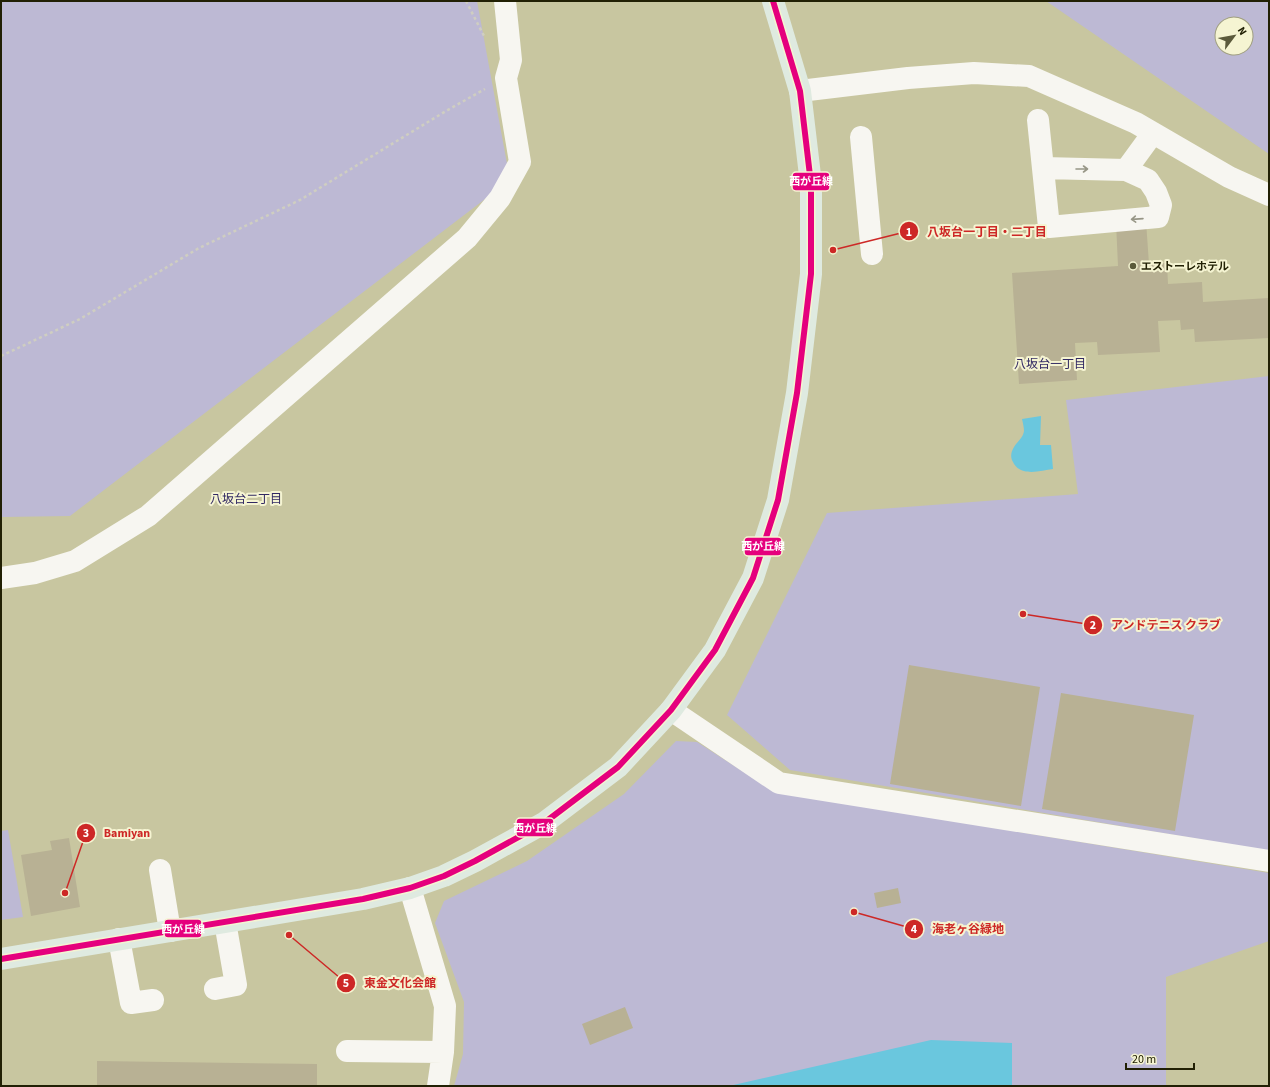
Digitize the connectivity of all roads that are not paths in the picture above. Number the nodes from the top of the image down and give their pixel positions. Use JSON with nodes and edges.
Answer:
{"nodes":[{"id":1,"x":505,"y":1,"type":"edge"},
{"id":2,"x":773,"y":1,"type":"edge"},
{"id":3,"x":800,"y":91,"type":"junction"},
{"id":4,"x":1038,"y":120,"type":"dead end"},
{"id":5,"x":1153,"y":133,"type":"junction"},
{"id":6,"x":861,"y":137,"type":"dead end"},
{"id":7,"x":1043,"y":168,"type":"junction"},
{"id":8,"x":1126,"y":170,"type":"junction"},
{"id":9,"x":1269,"y":195,"type":"edge"},
{"id":10,"x":872,"y":254,"type":"dead end"},
{"id":11,"x":1,"y":578,"type":"edge"},
{"id":12,"x":671,"y":710,"type":"junction"},
{"id":13,"x":1269,"y":860,"type":"edge"},
{"id":14,"x":160,"y":870,"type":"dead end"},
{"id":15,"x":410,"y":888,"type":"junction"},
{"id":16,"x":225,"y":922,"type":"junction"},
{"id":17,"x":170,"y":931,"type":"junction"},
{"id":18,"x":119,"y":939,"type":"junction"},
{"id":19,"x":1,"y":959,"type":"edge"},
{"id":20,"x":214,"y":989,"type":"dead end"},
{"id":21,"x":153,"y":1000,"type":"dead end"},
{"id":22,"x":347,"y":1052,"type":"dead end"},
{"id":23,"x":443,"y":1052,"type":"junction"},
{"id":24,"x":438,"y":1086,"type":"edge"}],
"edges":[{"from":1,"to":11,"type":"street"},
{"from":2,"to":3,"type":"main road"},
{"from":3,"to":5,"type":"street"},
{"from":3,"to":12,"type":"main road"},
{"from":4,"to":7,"type":"street"},
{"from":5,"to":8,"type":"street"},
{"from":5,"to":9,"type":"street"},
{"from":6,"to":10,"type":"street"},
{"from":7,"to":8,"type":"street","one_way":true},
{"from":8,"to":7,"type":"street","one_way":true},
{"from":12,"to":13,"type":"street"},
{"from":12,"to":15,"type":"main road"},
{"from":14,"to":17,"type":"street"},
{"from":15,"to":16,"type":"main road"},
{"from":15,"to":23,"type":"street"},
{"from":16,"to":17,"type":"main road"},
{"from":16,"to":20,"type":"street"},
{"from":17,"to":18,"type":"main road"},
{"from":18,"to":19,"type":"main road"},
{"from":18,"to":21,"type":"street"},
{"from":22,"to":23,"type":"street"},
{"from":23,"to":24,"type":"street"}]}
